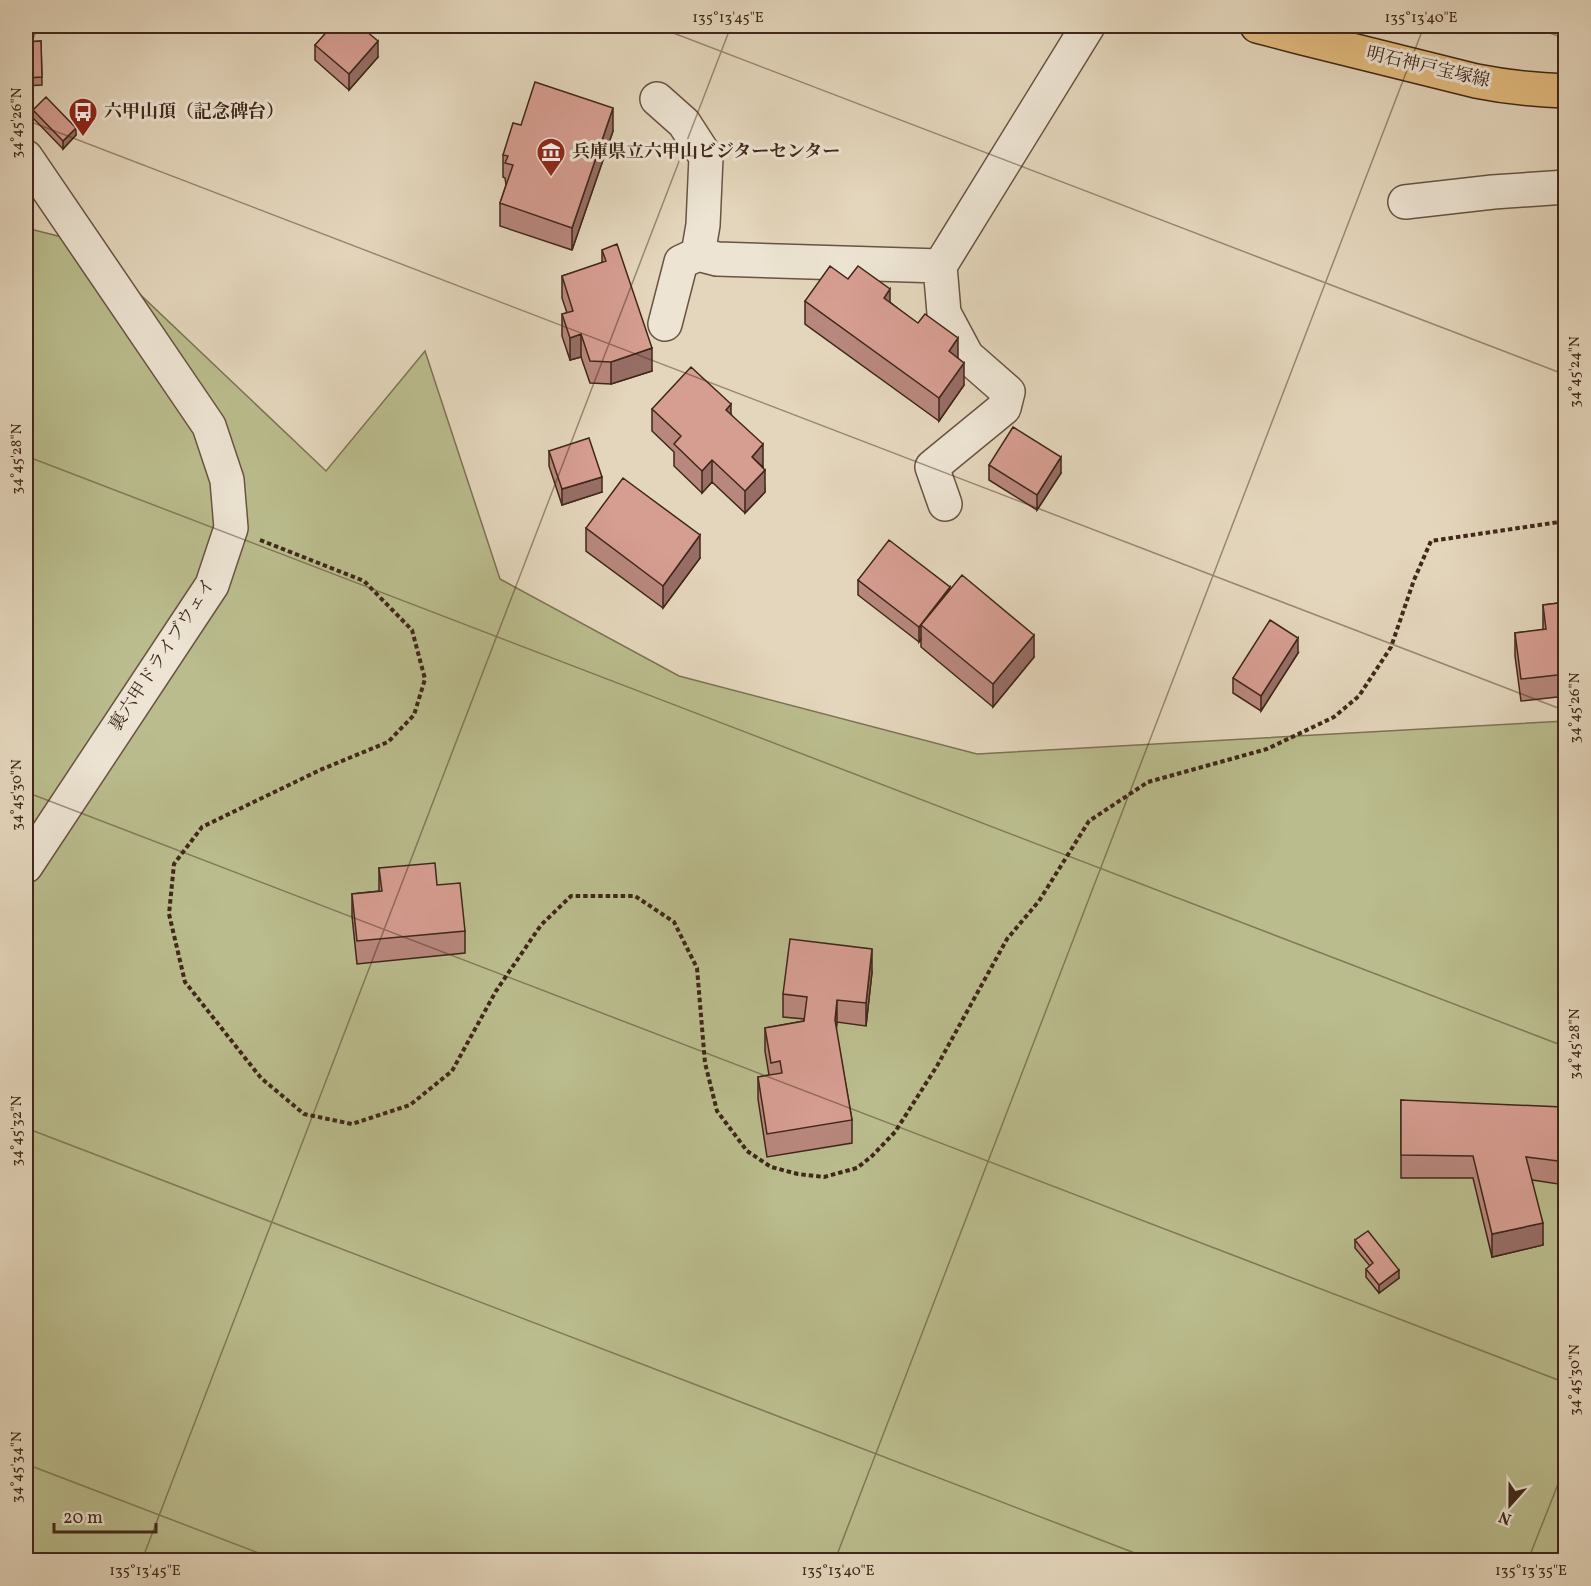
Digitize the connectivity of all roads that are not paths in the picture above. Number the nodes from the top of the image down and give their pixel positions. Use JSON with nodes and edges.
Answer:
{"nodes":[{"id":1,"x":1088,"y":26,"type":"edge"},
{"id":2,"x":1257,"y":26,"type":"edge"},
{"id":3,"x":1566,"y":91,"type":"edge"},
{"id":4,"x":657,"y":99,"type":"dead end"},
{"id":5,"x":26,"y":158,"type":"edge"},
{"id":6,"x":1566,"y":187,"type":"edge"},
{"id":7,"x":1405,"y":202,"type":"dead end"},
{"id":8,"x":698,"y":254,"type":"junction"},
{"id":9,"x":940,"y":266,"type":"junction"},
{"id":10,"x":665,"y":324,"type":"dead end"},
{"id":11,"x":945,"y":504,"type":"dead end"},
{"id":12,"x":26,"y":866,"type":"edge"}],
"edges":[{"from":1,"to":9,"type":"street"},
{"from":2,"to":3,"type":"main road","name":"明石神戸宝塚線"},
{"from":4,"to":8,"type":"street"},
{"from":5,"to":12,"type":"street","name":"裏六甲ドライブウェイ"},
{"from":6,"to":7,"type":"street"},
{"from":8,"to":9,"type":"street"},
{"from":8,"to":10,"type":"street"},
{"from":9,"to":11,"type":"street"}]}
